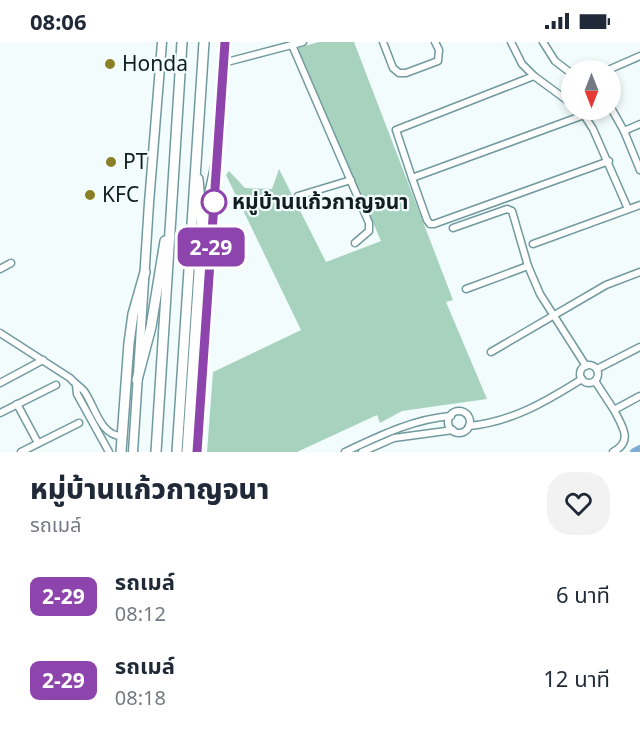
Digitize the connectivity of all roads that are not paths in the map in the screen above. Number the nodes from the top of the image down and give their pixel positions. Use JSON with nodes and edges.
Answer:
{"nodes":[{"id":1,"x":162,"y":42,"type":"edge"},
{"id":2,"x":182,"y":42,"type":"edge"},
{"id":3,"x":204,"y":42,"type":"edge"},
{"id":4,"x":225,"y":42,"type":"edge"},
{"id":5,"x":303,"y":42,"type":"edge"},
{"id":6,"x":383,"y":42,"type":"edge"},
{"id":7,"x":435,"y":42,"type":"edge"},
{"id":8,"x":511,"y":42,"type":"edge"},
{"id":9,"x":543,"y":42,"type":"edge"},
{"id":10,"x":292,"y":45,"type":"junction"},
{"id":11,"x":640,"y":56,"type":"edge"},
{"id":12,"x":223,"y":63,"type":"junction"},
{"id":13,"x":621,"y":64,"type":"edge"},
{"id":14,"x":561,"y":66,"type":"edge"},
{"id":15,"x":534,"y":76,"type":"junction"},
{"id":16,"x":561,"y":96,"type":"edge"},
{"id":17,"x":570,"y":120,"type":"edge"},
{"id":18,"x":587,"y":120,"type":"edge"},
{"id":19,"x":618,"y":120,"type":"edge"},
{"id":20,"x":640,"y":124,"type":"edge"},
{"id":21,"x":624,"y":131,"type":"junction"},
{"id":22,"x":196,"y":158,"type":"junction"},
{"id":23,"x":217,"y":160,"type":"junction"},
{"id":24,"x":609,"y":161,"type":"junction"},
{"id":25,"x":640,"y":170,"type":"edge"},
{"id":26,"x":412,"y":178,"type":"junction"},
{"id":27,"x":351,"y":180,"type":"junction"},
{"id":28,"x":298,"y":196,"type":"dead end"},
{"id":29,"x":640,"y":205,"type":"edge"},
{"id":30,"x":628,"y":209,"type":"junction"},
{"id":31,"x":171,"y":216,"type":"junction"},
{"id":32,"x":202,"y":227,"type":"junction"},
{"id":33,"x":453,"y":228,"type":"dead end"},
{"id":34,"x":356,"y":243,"type":"dead end"},
{"id":35,"x":533,"y":244,"type":"dead end"},
{"id":36,"x":11,"y":263,"type":"dead end"},
{"id":37,"x":528,"y":266,"type":"junction"},
{"id":38,"x":0,"y":269,"type":"edge"},
{"id":39,"x":145,"y":272,"type":"junction"},
{"id":40,"x":640,"y":272,"type":"edge"},
{"id":41,"x":466,"y":289,"type":"dead end"},
{"id":42,"x":553,"y":316,"type":"junction"},
{"id":43,"x":0,"y":333,"type":"edge"},
{"id":44,"x":640,"y":346,"type":"edge"},
{"id":45,"x":491,"y":352,"type":"dead end"},
{"id":46,"x":43,"y":360,"type":"junction"},
{"id":47,"x":586,"y":366,"type":"junction"},
{"id":48,"x":597,"y":369,"type":"junction"},
{"id":49,"x":582,"y":379,"type":"junction"},
{"id":50,"x":137,"y":380,"type":"junction"},
{"id":51,"x":595,"y":381,"type":"junction"},
{"id":52,"x":0,"y":383,"type":"edge"},
{"id":53,"x":56,"y":385,"type":"dead end"},
{"id":54,"x":76,"y":385,"type":"junction"},
{"id":55,"x":640,"y":396,"type":"edge"},
{"id":56,"x":17,"y":404,"type":"junction"},
{"id":57,"x":614,"y":410,"type":"junction"},
{"id":58,"x":0,"y":413,"type":"edge"},
{"id":59,"x":451,"y":416,"type":"junction"},
{"id":60,"x":79,"y":423,"type":"dead end"},
{"id":61,"x":470,"y":426,"type":"junction"},
{"id":62,"x":453,"y":430,"type":"junction"},
{"id":63,"x":122,"y":436,"type":"junction"},
{"id":64,"x":385,"y":437,"type":"junction"},
{"id":65,"x":38,"y":443,"type":"junction"},
{"id":66,"x":21,"y":452,"type":"edge"},
{"id":67,"x":109,"y":452,"type":"edge"},
{"id":68,"x":122,"y":452,"type":"edge"},
{"id":69,"x":133,"y":452,"type":"edge"},
{"id":70,"x":156,"y":452,"type":"edge"},
{"id":71,"x":177,"y":452,"type":"edge"},
{"id":72,"x":187,"y":452,"type":"edge"},
{"id":73,"x":197,"y":452,"type":"edge"},
{"id":74,"x":345,"y":452,"type":"edge"},
{"id":75,"x":362,"y":452,"type":"edge"},
{"id":76,"x":613,"y":452,"type":"edge"}],
"edges":[{"from":1,"to":39,"type":"main road"},
{"from":2,"to":31,"type":"main road"},
{"from":3,"to":22,"type":"main road"},
{"from":4,"to":12,"type":"main road"},
{"from":5,"to":10,"type":"street"},
{"from":6,"to":7,"type":"street"},
{"from":8,"to":15,"type":"street"},
{"from":9,"to":14,"type":"street"},
{"from":10,"to":12,"type":"street"},
{"from":10,"to":27,"type":"street"},
{"from":11,"to":13,"type":"street"},
{"from":12,"to":23,"type":"main road"},
{"from":15,"to":16,"type":"street"},
{"from":15,"to":26,"type":"street"},
{"from":17,"to":26,"type":"street"},
{"from":18,"to":24,"type":"street"},
{"from":19,"to":21,"type":"street"},
{"from":20,"to":21,"type":"street"},
{"from":21,"to":25,"type":"street"},
{"from":22,"to":32,"type":"main road"},
{"from":22,"to":71,"type":"main road"},
{"from":23,"to":32,"type":"main road"},
{"from":23,"to":73,"type":"main road"},
{"from":24,"to":26,"type":"street"},
{"from":24,"to":30,"type":"street"},
{"from":27,"to":28,"type":"street"},
{"from":27,"to":34,"type":"street"},
{"from":29,"to":30,"type":"street"},
{"from":30,"to":35,"type":"street"},
{"from":31,"to":50,"type":"main road"},
{"from":31,"to":70,"type":"main road"},
{"from":32,"to":72,"type":"main road"},
{"from":33,"to":37,"type":"street"},
{"from":36,"to":38,"type":"street"},
{"from":37,"to":41,"type":"street"},
{"from":37,"to":42,"type":"street"},
{"from":39,"to":50,"type":"main road"},
{"from":39,"to":63,"type":"main road"},
{"from":40,"to":42,"type":"street"},
{"from":42,"to":45,"type":"street"},
{"from":42,"to":47,"type":"street"},
{"from":43,"to":46,"type":"street"},
{"from":44,"to":48,"type":"street"},
{"from":46,"to":52,"type":"street"},
{"from":46,"to":54,"type":"street"},
{"from":47,"to":48,"type":"street"},
{"from":47,"to":49,"type":"street"},
{"from":48,"to":51,"type":"street"},
{"from":49,"to":51,"type":"street"},
{"from":49,"to":61,"type":"street"},
{"from":50,"to":69,"type":"main road"},
{"from":51,"to":57,"type":"street"},
{"from":53,"to":56,"type":"street"},
{"from":54,"to":63,"type":"street"},
{"from":54,"to":67,"type":"street"},
{"from":55,"to":57,"type":"street"},
{"from":56,"to":58,"type":"street"},
{"from":56,"to":65,"type":"street"},
{"from":57,"to":76,"type":"street"},
{"from":59,"to":61,"type":"street"},
{"from":59,"to":62,"type":"street"},
{"from":59,"to":64,"type":"street"},
{"from":60,"to":65,"type":"street"},
{"from":61,"to":62,"type":"street"},
{"from":62,"to":64,"type":"street"},
{"from":63,"to":68,"type":"main road"},
{"from":64,"to":74,"type":"street"},
{"from":64,"to":75,"type":"street"},
{"from":65,"to":66,"type":"street"}]}
